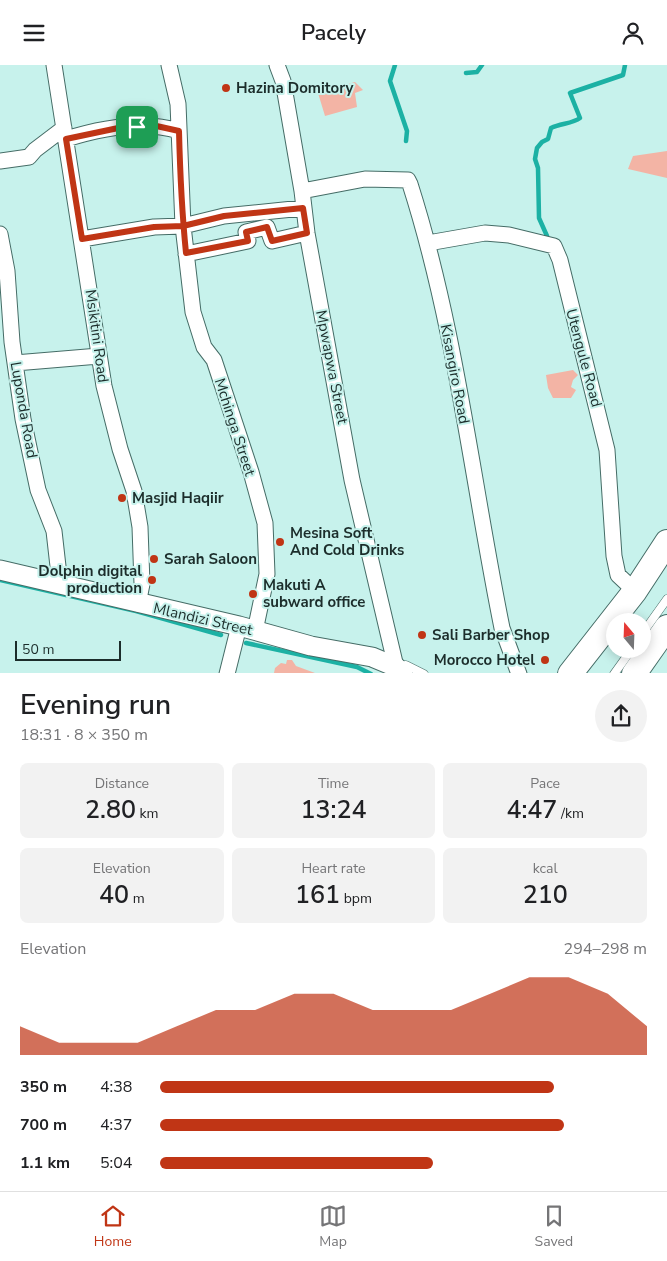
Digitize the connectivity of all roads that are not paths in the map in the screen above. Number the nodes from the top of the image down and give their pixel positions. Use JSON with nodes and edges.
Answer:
{"nodes":[{"id":1,"x":54,"y":65,"type":"edge"},
{"id":2,"x":169,"y":65,"type":"edge"},
{"id":3,"x":277,"y":65,"type":"edge"},
{"id":4,"x":179,"y":131,"type":"junction"},
{"id":5,"x":65,"y":134,"type":"junction"},
{"id":6,"x":0,"y":161,"type":"edge"},
{"id":7,"x":302,"y":191,"type":"junction"},
{"id":8,"x":303,"y":208,"type":"junction"},
{"id":9,"x":183,"y":226,"type":"junction"},
{"id":10,"x":307,"y":233,"type":"junction"},
{"id":11,"x":0,"y":234,"type":"edge"},
{"id":12,"x":82,"y":239,"type":"junction"},
{"id":13,"x":428,"y":243,"type":"junction"},
{"id":14,"x":186,"y":253,"type":"junction"},
{"id":15,"x":6,"y":343,"type":"edge"},
{"id":16,"x":99,"y":356,"type":"junction"},
{"id":17,"x":15,"y":363,"type":"junction"},
{"id":18,"x":667,"y":542,"type":"edge"},
{"id":19,"x":0,"y":570,"type":"edge"},
{"id":20,"x":60,"y":584,"type":"junction"},
{"id":21,"x":635,"y":591,"type":"junction"},
{"id":22,"x":667,"y":599,"type":"edge"},
{"id":23,"x":138,"y":604,"type":"junction"},
{"id":24,"x":651,"y":621,"type":"edge"},
{"id":25,"x":667,"y":627,"type":"edge"},
{"id":26,"x":247,"y":629,"type":"junction"},
{"id":27,"x":625,"y":658,"type":"edge"},
{"id":28,"x":400,"y":670,"type":"edge"},
{"id":29,"x":227,"y":673,"type":"edge"},
{"id":30,"x":424,"y":673,"type":"edge"},
{"id":31,"x":520,"y":673,"type":"edge"},
{"id":32,"x":570,"y":673,"type":"edge"},
{"id":33,"x":614,"y":673,"type":"edge"},
{"id":34,"x":634,"y":673,"type":"edge"}],
"edges":[{"from":1,"to":5,"type":"street","name":"Msikitini Road"},
{"from":2,"to":4,"type":"street","name":"Mchinga Street"},
{"from":3,"to":7,"type":"street","name":"Mpwapwa Street"},
{"from":4,"to":5,"type":"street"},
{"from":4,"to":9,"type":"street","name":"Mchinga Street"},
{"from":5,"to":6,"type":"street"},
{"from":5,"to":12,"type":"street","name":"Msikitini Road"},
{"from":7,"to":8,"type":"street","name":"Mpwapwa Street"},
{"from":7,"to":13,"type":"street","name":"Kisangiro Road"},
{"from":8,"to":9,"type":"street"},
{"from":8,"to":10,"type":"street","name":"Mpwapwa Street"},
{"from":9,"to":12,"type":"street"},
{"from":9,"to":14,"type":"street","name":"Mchinga Street"},
{"from":10,"to":14,"type":"street"},
{"from":10,"to":28,"type":"street","name":"Mpwapwa Street"},
{"from":11,"to":15,"type":"street","name":"Luponda Road"},
{"from":12,"to":16,"type":"street","name":"Msikitini Road"},
{"from":13,"to":21,"type":"street","name":"Utengule Road"},
{"from":13,"to":31,"type":"street","name":"Kisangiro Road"},
{"from":14,"to":26,"type":"street","name":"Mchinga Street"},
{"from":15,"to":17,"type":"street","name":"Luponda Road"},
{"from":16,"to":17,"type":"street"},
{"from":16,"to":23,"type":"street","name":"Msikitini Road"},
{"from":17,"to":20,"type":"street","name":"Luponda Road"},
{"from":18,"to":21,"type":"main road"},
{"from":19,"to":20,"type":"street","name":"Mlandizi Street"},
{"from":20,"to":23,"type":"street","name":"Mlandizi Street"},
{"from":21,"to":32,"type":"main road"},
{"from":22,"to":24,"type":"lane"},
{"from":23,"to":26,"type":"street","name":"Mlandizi Street"},
{"from":25,"to":34,"type":"main road"},
{"from":26,"to":28,"type":"street","name":"Mlandizi Street"},
{"from":26,"to":29,"type":"street","name":"Mchinga Street"},
{"from":27,"to":33,"type":"lane"},
{"from":28,"to":30,"type":"lane"}]}
